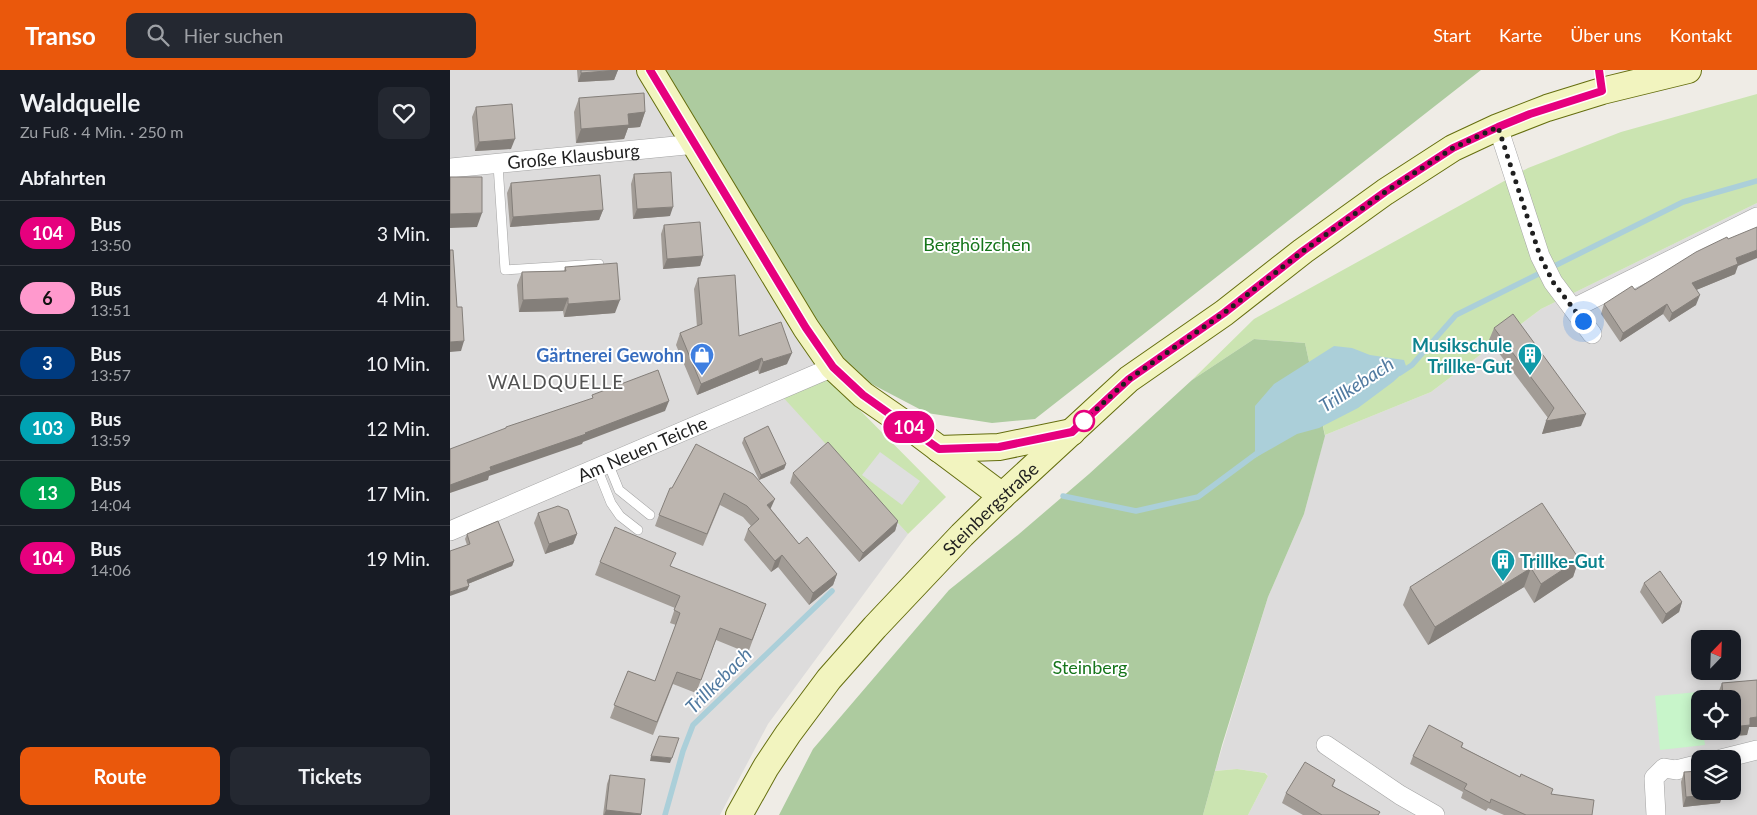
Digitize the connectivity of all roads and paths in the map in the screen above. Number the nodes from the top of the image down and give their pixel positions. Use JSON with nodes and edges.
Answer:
{"nodes":[{"id":1,"x":650,"y":70,"type":"edge"},
{"id":2,"x":1688,"y":70,"type":"edge"},
{"id":3,"x":1600,"y":80,"type":"edge"},
{"id":4,"x":1498,"y":127,"type":"junction"},
{"id":5,"x":696,"y":144,"type":"junction"},
{"id":6,"x":498,"y":164,"type":"junction"},
{"id":7,"x":450,"y":168,"type":"edge"},
{"id":8,"x":1757,"y":217,"type":"edge"},
{"id":9,"x":599,"y":264,"type":"edge"},
{"id":10,"x":1574,"y":308,"type":"junction"},
{"id":11,"x":1592,"y":334,"type":"dead end"},
{"id":12,"x":833,"y":367,"type":"junction"},
{"id":13,"x":1072,"y":432,"type":"junction"},
{"id":14,"x":939,"y":449,"type":"junction"},
{"id":15,"x":602,"y":465,"type":"junction"},
{"id":16,"x":1002,"y":496,"type":"junction"},
{"id":17,"x":650,"y":515,"type":"dead end"},
{"id":18,"x":638,"y":530,"type":"dead end"},
{"id":19,"x":450,"y":531,"type":"edge"},
{"id":20,"x":1326,"y":744,"type":"dead end"},
{"id":21,"x":1757,"y":750,"type":"edge"},
{"id":22,"x":1741,"y":754,"type":"edge"},
{"id":23,"x":1691,"y":766,"type":"edge"},
{"id":24,"x":740,"y":815,"type":"edge"},
{"id":25,"x":1436,"y":815,"type":"edge"},
{"id":26,"x":1656,"y":815,"type":"edge"}],
"edges":[{"from":1,"to":5,"type":"main road"},
{"from":2,"to":3,"type":"main road","name":"Steinbergstraße"},
{"from":3,"to":4,"type":"main road","name":"Steinbergstraße"},
{"from":4,"to":10,"type":"street"},
{"from":4,"to":13,"type":"main road","name":"Steinbergstraße"},
{"from":5,"to":6,"type":"street","name":"Große Klausburg"},
{"from":5,"to":12,"type":"main road"},
{"from":6,"to":7,"type":"street","name":"Große Klausburg"},
{"from":6,"to":9,"type":"lane"},
{"from":8,"to":10,"type":"street"},
{"from":10,"to":11,"type":"street"},
{"from":12,"to":14,"type":"main road"},
{"from":12,"to":15,"type":"street","name":"Am Neuen Teiche"},
{"from":13,"to":14,"type":"main road"},
{"from":13,"to":16,"type":"main road","name":"Steinbergstraße"},
{"from":14,"to":16,"type":"main road"},
{"from":15,"to":17,"type":"lane"},
{"from":15,"to":18,"type":"lane"},
{"from":15,"to":19,"type":"street","name":"Am Neuen Teiche"},
{"from":16,"to":24,"type":"main road","name":"Steinbergstraße"},
{"from":20,"to":25,"type":"street"},
{"from":21,"to":22,"type":"street"},
{"from":23,"to":26,"type":"street"}]}
